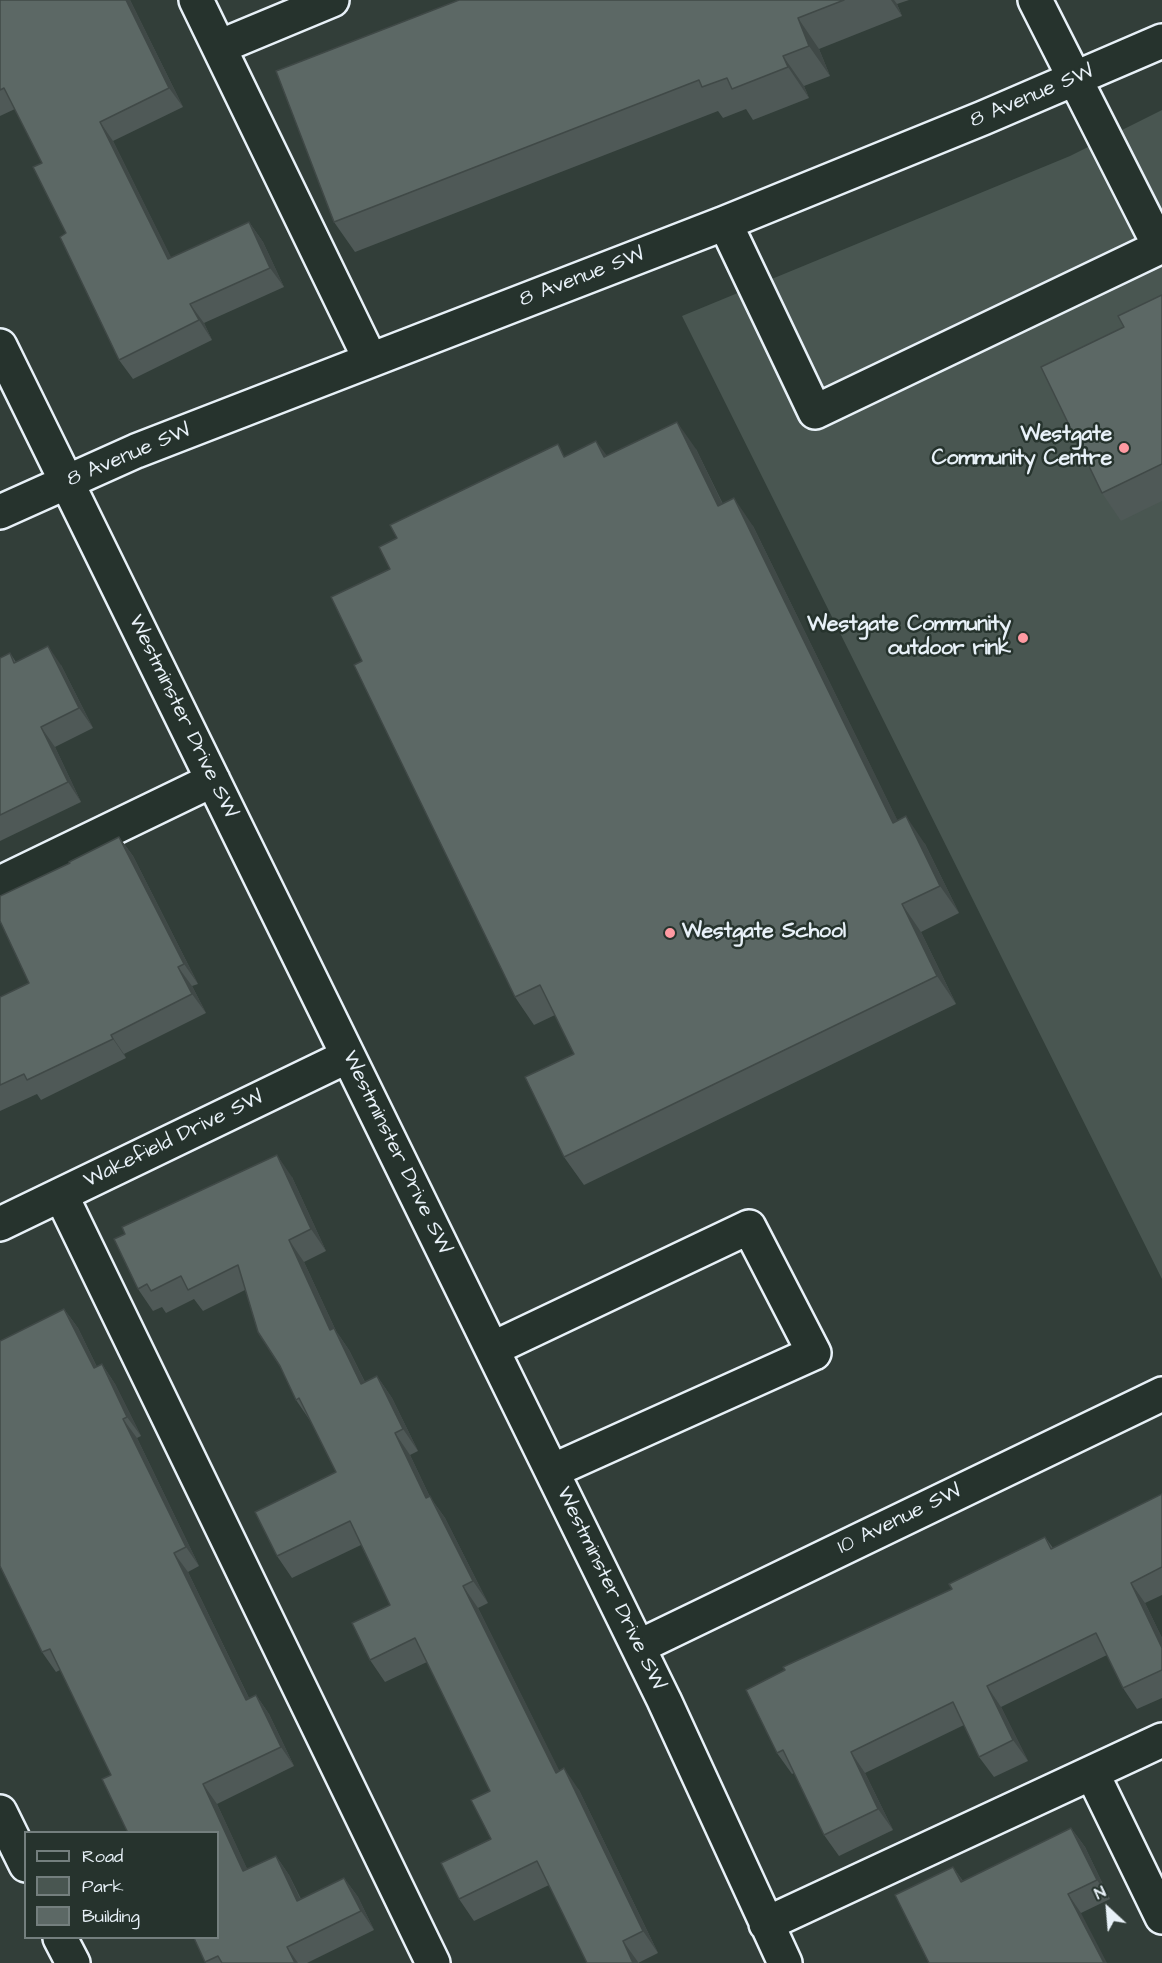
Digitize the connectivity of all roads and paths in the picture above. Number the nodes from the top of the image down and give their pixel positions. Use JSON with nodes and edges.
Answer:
{"nodes":[{"id":1,"x":196,"y":0,"type":"edge"},
{"id":2,"x":332,"y":0,"type":"edge"},
{"id":3,"x":1035,"y":0,"type":"edge"},
{"id":4,"x":1162,"y":41,"type":"edge"},
{"id":5,"x":219,"y":47,"type":"junction"},
{"id":6,"x":1074,"y":79,"type":"junction"},
{"id":7,"x":725,"y":223,"type":"junction"},
{"id":8,"x":0,"y":346,"type":"edge"},
{"id":9,"x":370,"y":359,"type":"junction"},
{"id":10,"x":66,"y":482,"type":"junction"},
{"id":11,"x":0,"y":512,"type":"edge"},
{"id":12,"x":213,"y":780,"type":"junction"},
{"id":13,"x":0,"y":883,"type":"edge"},
{"id":14,"x":348,"y":1056,"type":"junction"},
{"id":15,"x":61,"y":1195,"type":"junction"},
{"id":16,"x":0,"y":1224,"type":"edge"},
{"id":17,"x":492,"y":1349,"type":"junction"},
{"id":18,"x":1162,"y":1394,"type":"edge"},
{"id":19,"x":552,"y":1471,"type":"junction"},
{"id":20,"x":638,"y":1647,"type":"junction"},
{"id":21,"x":1162,"y":1740,"type":"edge"},
{"id":22,"x":1092,"y":1773,"type":"junction"},
{"id":23,"x":0,"y":1812,"type":"edge"},
{"id":24,"x":24,"y":1861,"type":"edge"},
{"id":25,"x":1162,"y":1917,"type":"edge"},
{"id":26,"x":766,"y":1924,"type":"junction"},
{"id":27,"x":61,"y":1939,"type":"edge"},
{"id":28,"x":73,"y":1963,"type":"edge"},
{"id":29,"x":433,"y":1963,"type":"edge"},
{"id":30,"x":785,"y":1963,"type":"edge"}],
"edges":[{"from":1,"to":5,"type":"street"},
{"from":2,"to":5,"type":"street"},
{"from":3,"to":6,"type":"street"},
{"from":4,"to":6,"type":"street","name":"8 Avenue SW"},
{"from":5,"to":9,"type":"street"},
{"from":6,"to":7,"type":"street","name":"8 Avenue SW"},
{"from":6,"to":7,"type":"street"},
{"from":7,"to":9,"type":"street","name":"8 Avenue SW"},
{"from":8,"to":10,"type":"street","name":"Westminster Drive SW"},
{"from":9,"to":10,"type":"street","name":"8 Avenue SW"},
{"from":10,"to":11,"type":"street","name":"8 Avenue SW"},
{"from":10,"to":12,"type":"street","name":"Westminster Drive SW"},
{"from":12,"to":13,"type":"street"},
{"from":12,"to":14,"type":"street","name":"Westminster Drive SW"},
{"from":14,"to":15,"type":"street","name":"Wakefield Drive SW"},
{"from":14,"to":17,"type":"street","name":"Westminster Drive SW"},
{"from":15,"to":16,"type":"street","name":"Wakefield Drive SW"},
{"from":15,"to":29,"type":"street"},
{"from":17,"to":19,"type":"street","name":"Westminster Drive SW"},
{"from":17,"to":19,"type":"street"},
{"from":18,"to":20,"type":"street","name":"10 Avenue SW"},
{"from":19,"to":20,"type":"street","name":"Westminster Drive SW"},
{"from":20,"to":26,"type":"street","name":"Westminster Drive SW"},
{"from":21,"to":22,"type":"street"},
{"from":22,"to":25,"type":"street"},
{"from":22,"to":26,"type":"street"},
{"from":23,"to":24,"type":"street"},
{"from":26,"to":30,"type":"street","name":"Westminster Drive SW"},
{"from":27,"to":28,"type":"street"}]}
